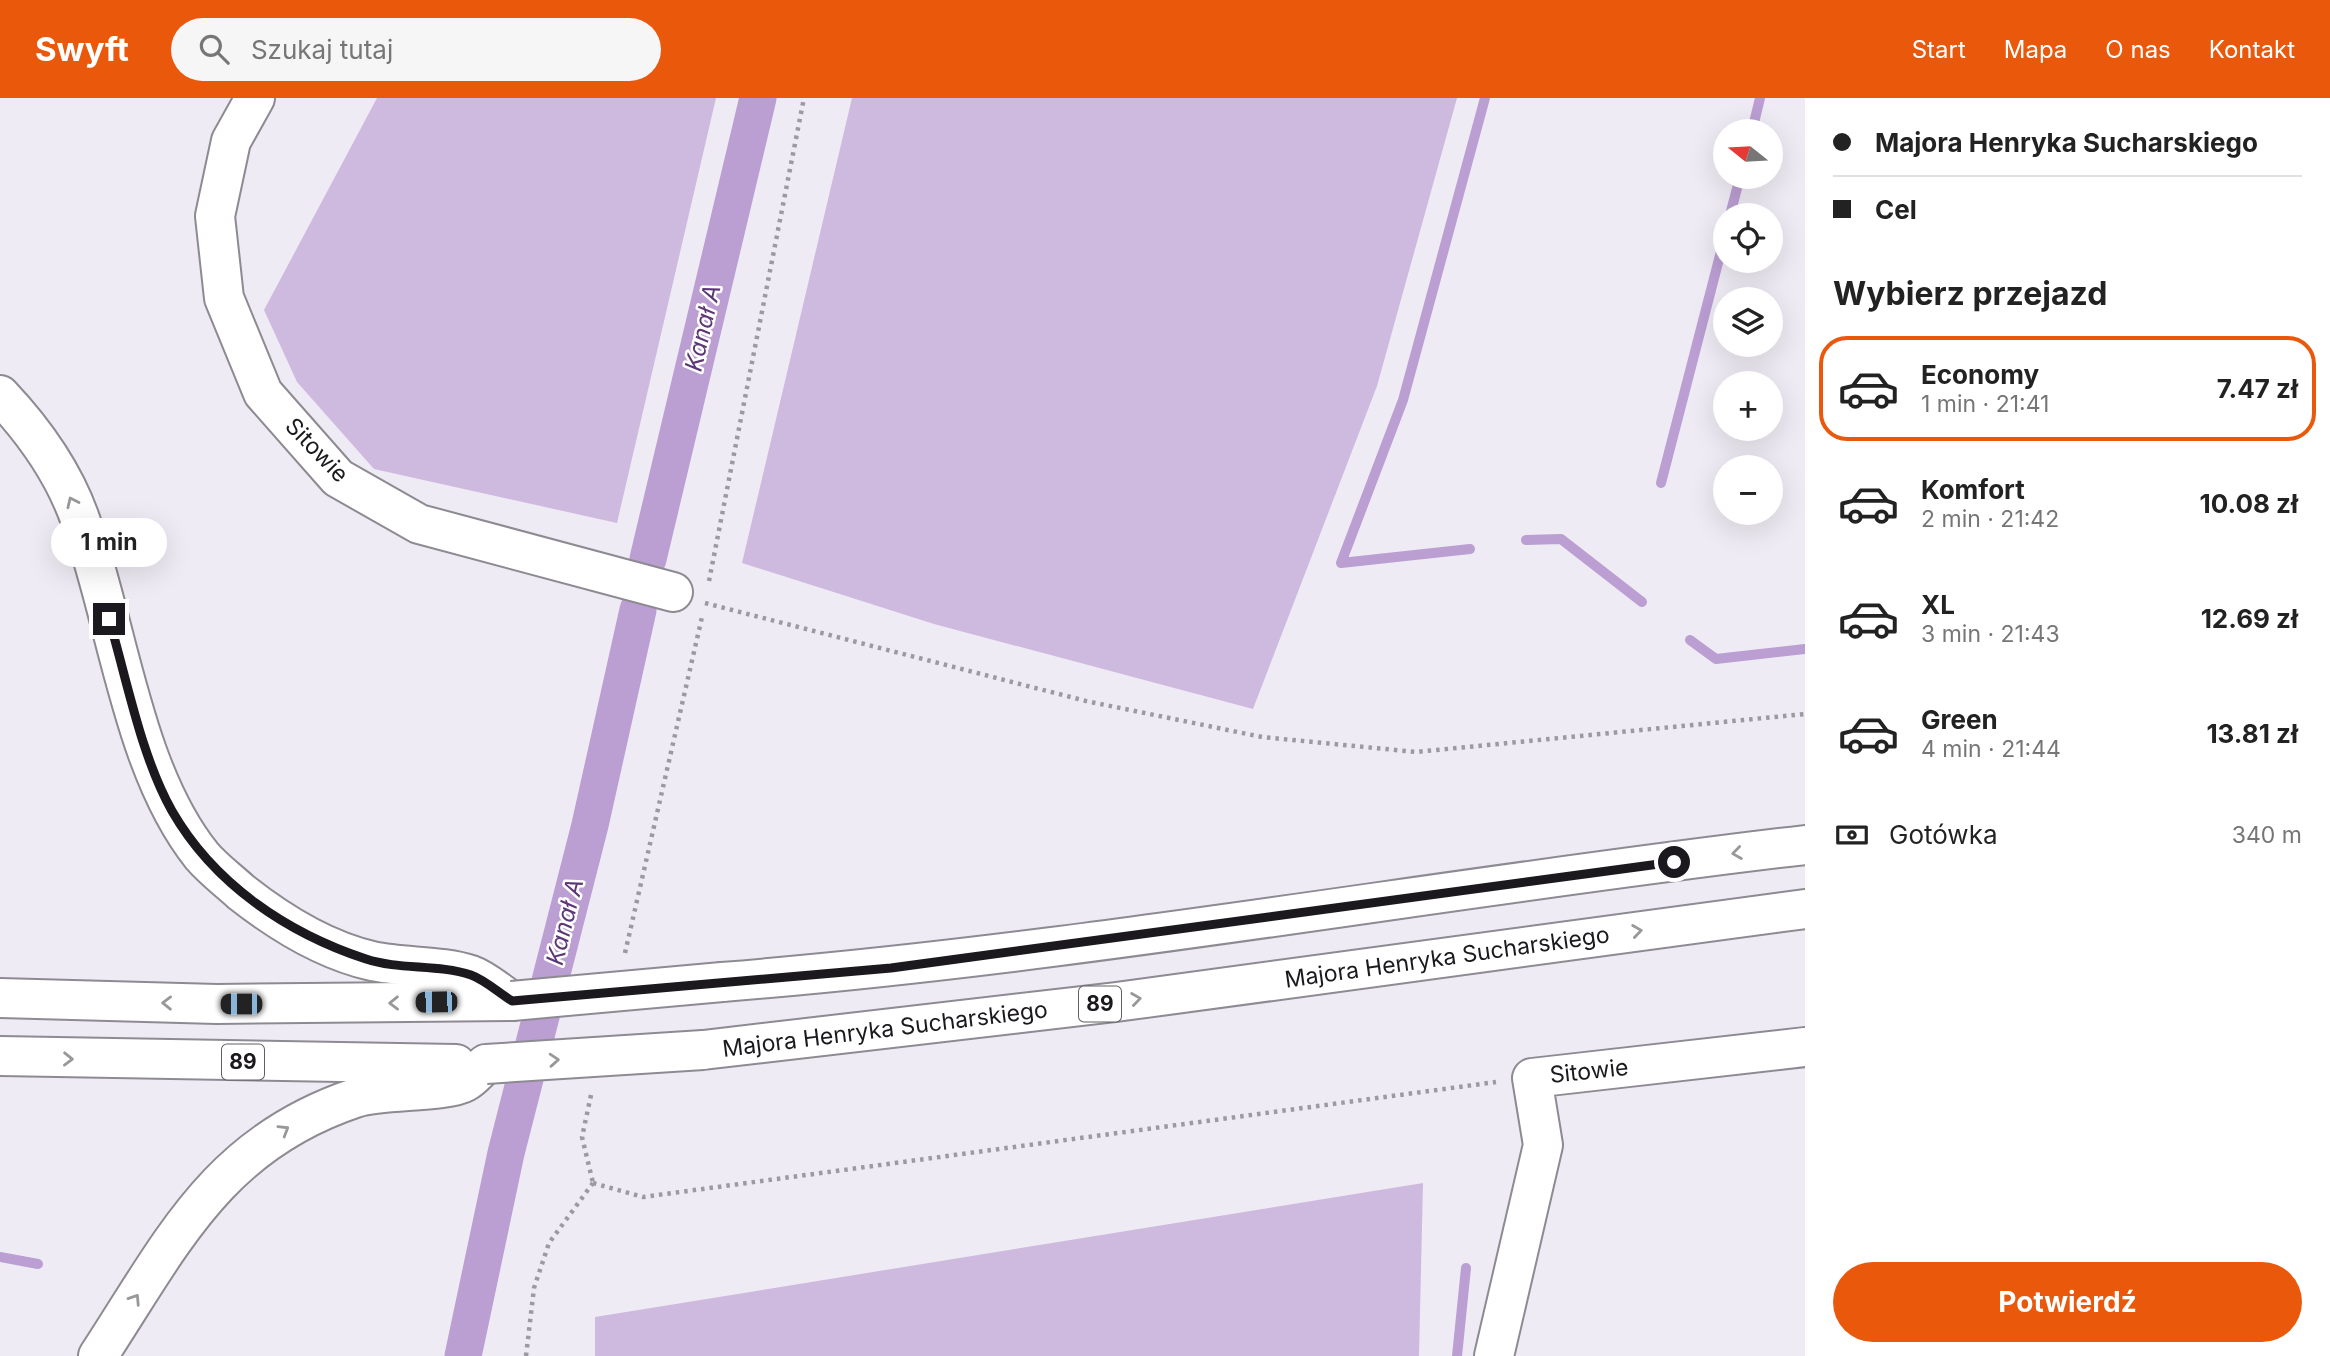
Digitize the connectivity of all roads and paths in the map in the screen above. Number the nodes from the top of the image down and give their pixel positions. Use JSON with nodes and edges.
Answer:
{"nodes":[{"id":1,"x":255,"y":98,"type":"edge"},
{"id":2,"x":804,"y":98,"type":"edge"},
{"id":3,"x":0,"y":395,"type":"edge"},
{"id":4,"x":689,"y":598,"type":"junction"},
{"id":5,"x":1805,"y":714,"type":"edge"},
{"id":6,"x":1805,"y":845,"type":"edge"},
{"id":7,"x":1805,"y":909,"type":"edge"},
{"id":8,"x":622,"y":962,"type":"dead end"},
{"id":9,"x":0,"y":998,"type":"edge"},
{"id":10,"x":512,"y":1001,"type":"junction"},
{"id":11,"x":1805,"y":1047,"type":"edge"},
{"id":12,"x":0,"y":1056,"type":"edge"},
{"id":13,"x":486,"y":1064,"type":"junction"},
{"id":14,"x":1532,"y":1078,"type":"junction"},
{"id":15,"x":594,"y":1083,"type":"dead end"},
{"id":16,"x":593,"y":1183,"type":"junction"},
{"id":17,"x":97,"y":1356,"type":"edge"},
{"id":18,"x":526,"y":1356,"type":"edge"},
{"id":19,"x":1494,"y":1356,"type":"edge"}],
"edges":[{"from":1,"to":4,"type":"main road","name":"Sitowie"},
{"from":2,"to":4,"type":"path"},
{"from":10,"to":3,"type":"main road","one_way":true},
{"from":4,"to":5,"type":"path"},
{"from":4,"to":8,"type":"path"},
{"from":6,"to":10,"type":"main road","one_way":true,"bridge":true},
{"from":13,"to":7,"type":"main road","name":"Majora Henryka Sucharskiego","number":"89","one_way":true,"bridge":true},
{"from":10,"to":9,"type":"main road","one_way":true},
{"from":11,"to":14,"type":"main road","name":"Sitowie"},
{"from":12,"to":13,"type":"main road","name":"Majora Henryka Sucharskiego","number":"89","one_way":true},
{"from":17,"to":13,"type":"main road","one_way":true},
{"from":14,"to":16,"type":"path"},
{"from":14,"to":19,"type":"main road","name":"Sitowie"},
{"from":15,"to":16,"type":"path"},
{"from":16,"to":18,"type":"path"}]}
